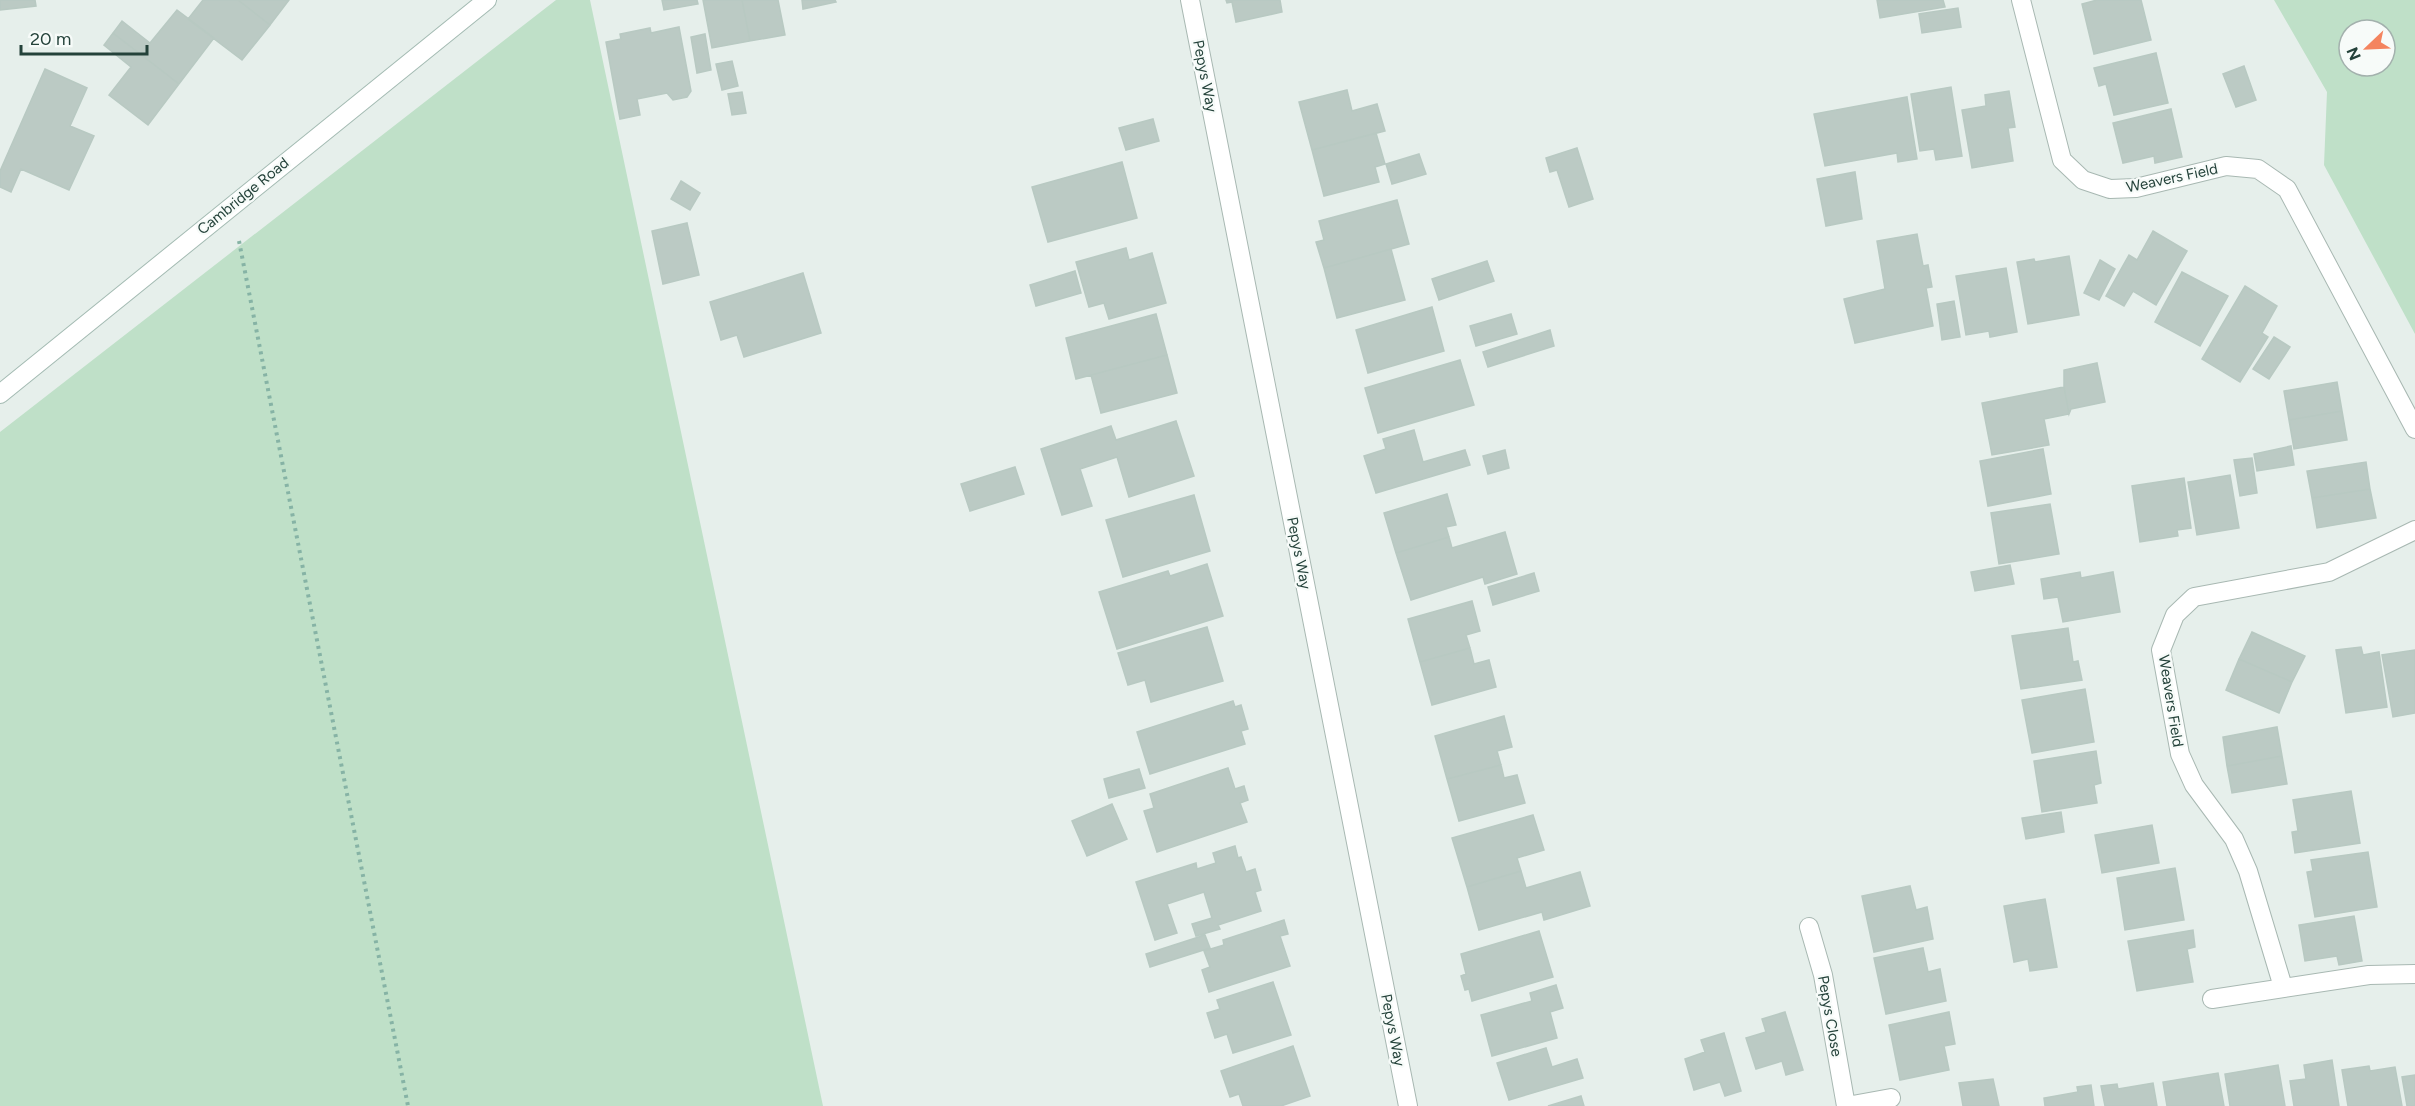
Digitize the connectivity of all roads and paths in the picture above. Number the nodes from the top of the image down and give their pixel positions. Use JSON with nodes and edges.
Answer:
{"nodes":[{"id":1,"x":487,"y":0,"type":"edge"},
{"id":2,"x":1190,"y":0,"type":"edge"},
{"id":3,"x":2021,"y":0,"type":"edge"},
{"id":4,"x":231,"y":206,"type":"junction"},
{"id":5,"x":0,"y":393,"type":"edge"},
{"id":6,"x":2415,"y":429,"type":"edge"},
{"id":7,"x":2415,"y":530,"type":"edge"},
{"id":8,"x":1809,"y":927,"type":"dead end"},
{"id":9,"x":2415,"y":974,"type":"edge"},
{"id":10,"x":2283,"y":987,"type":"junction"},
{"id":11,"x":2212,"y":999,"type":"dead end"},
{"id":12,"x":1891,"y":1098,"type":"dead end"},
{"id":13,"x":408,"y":1106,"type":"edge"},
{"id":14,"x":1408,"y":1106,"type":"edge"},
{"id":15,"x":1846,"y":1106,"type":"edge"}],
"edges":[{"from":1,"to":4,"type":"street","name":"Cambridge Road"},
{"from":2,"to":14,"type":"street","name":"Pepys Way"},
{"from":3,"to":6,"type":"street","name":"Weavers Field"},
{"from":4,"to":5,"type":"street","name":"Cambridge Road"},
{"from":4,"to":13,"type":"path"},
{"from":7,"to":10,"type":"street","name":"Weavers Field"},
{"from":8,"to":15,"type":"street","name":"Pepys Close"},
{"from":9,"to":10,"type":"street"},
{"from":10,"to":11,"type":"street"},
{"from":12,"to":15,"type":"street","name":"Pepys Close"}]}
